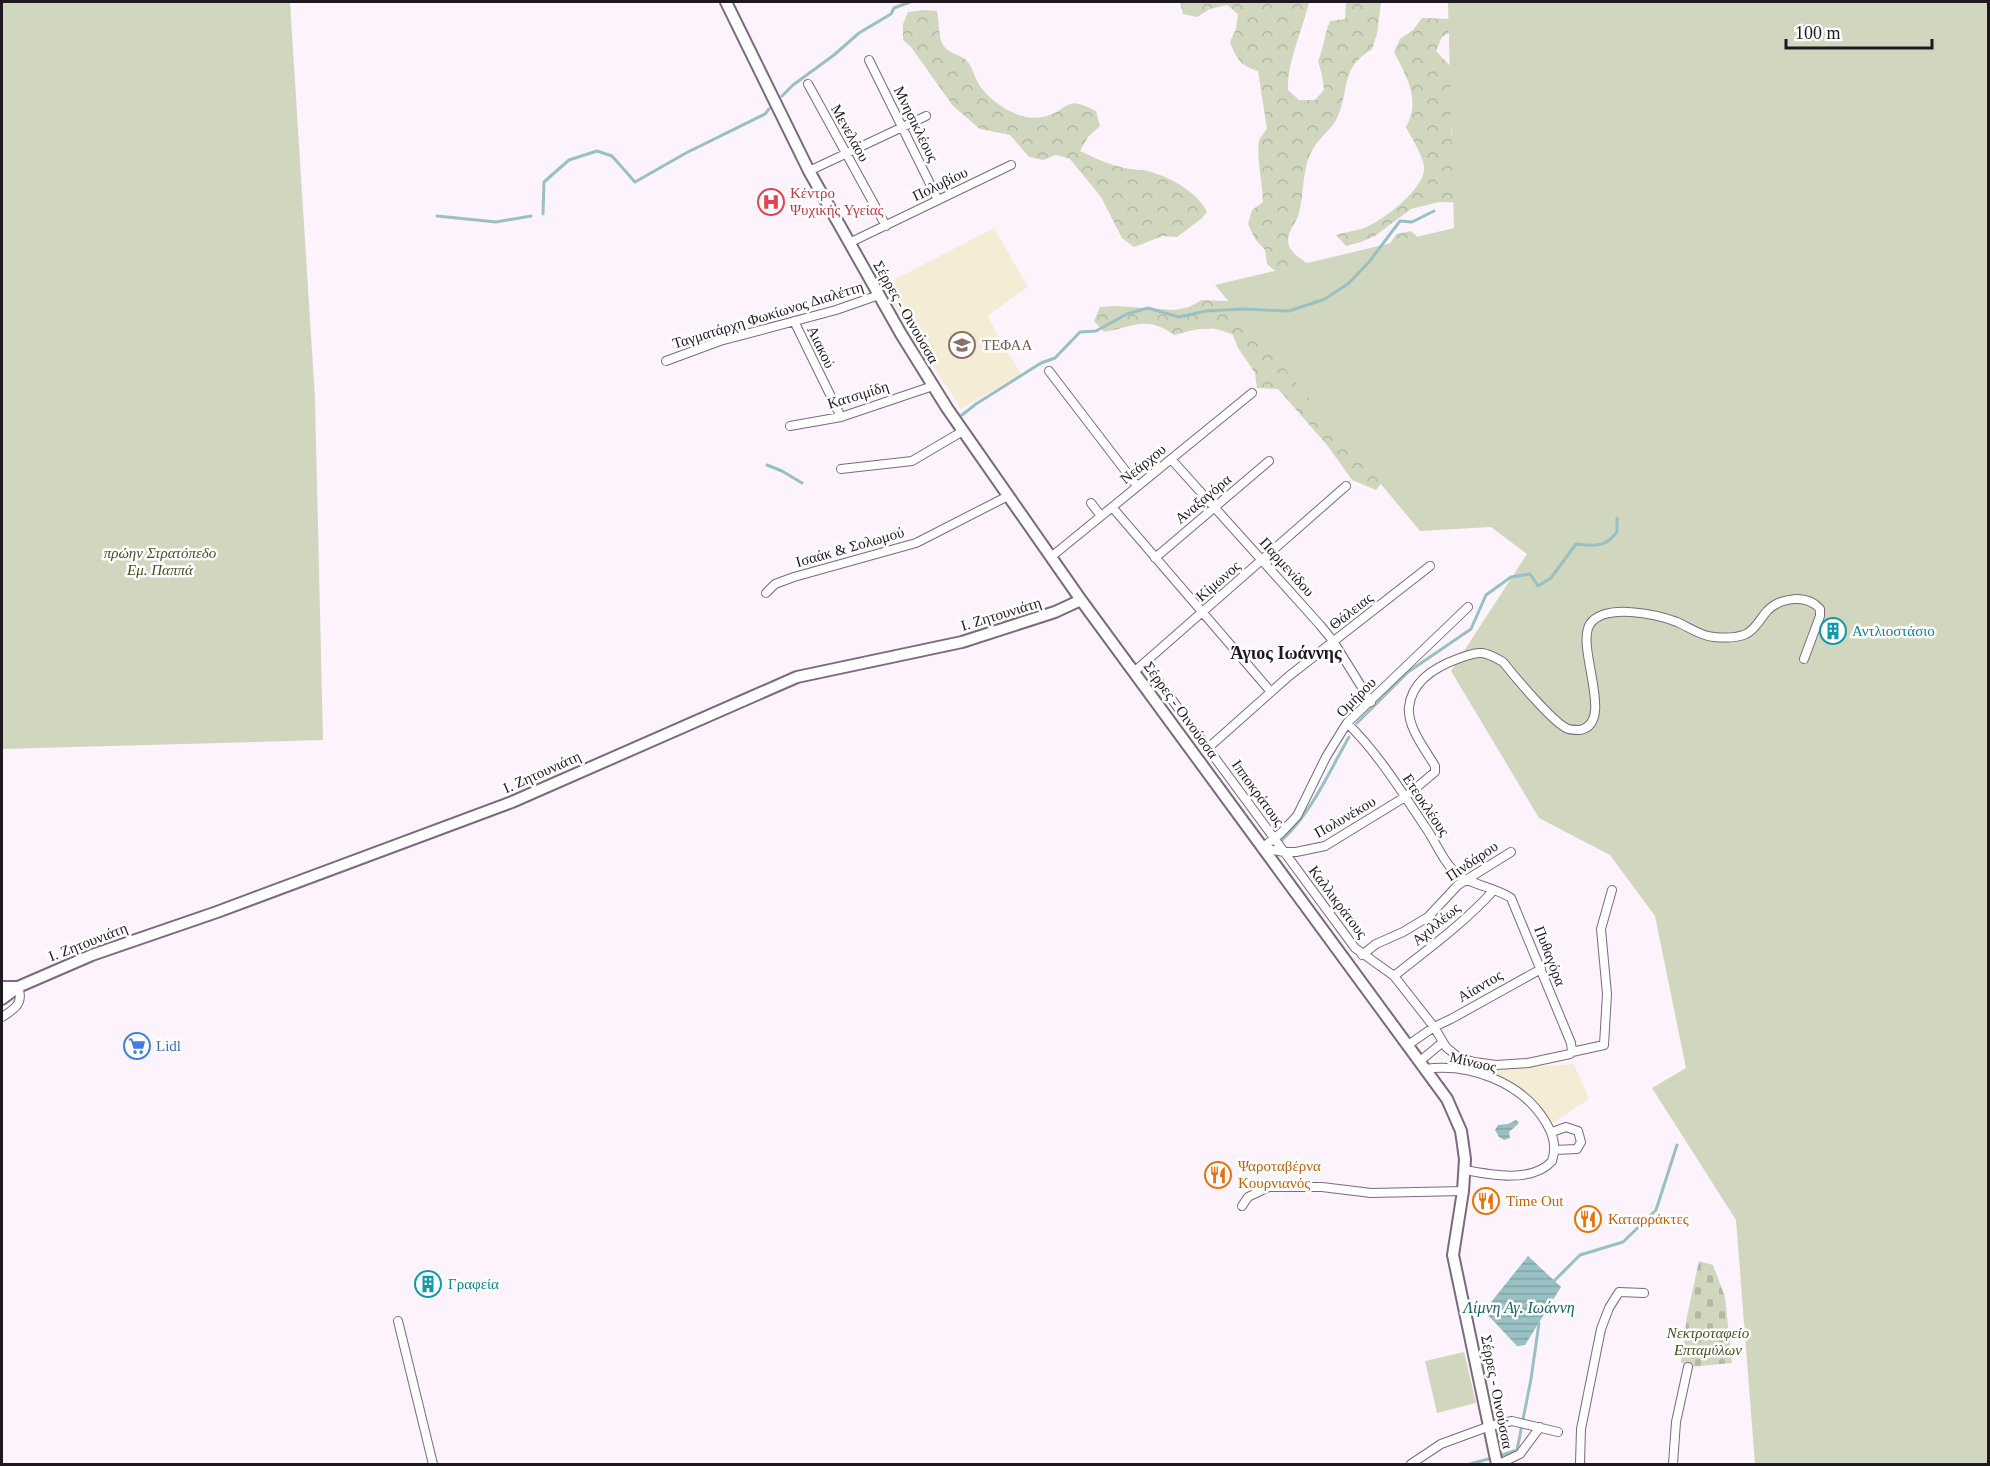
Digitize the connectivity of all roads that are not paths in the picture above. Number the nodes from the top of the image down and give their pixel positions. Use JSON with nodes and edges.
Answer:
{"nodes":[{"id":1,"x":726,"y":2,"type":"edge"},
{"id":2,"x":869,"y":60,"type":"dead end"},
{"id":3,"x":808,"y":84,"type":"dead end"},
{"id":4,"x":926,"y":116,"type":"dead end"},
{"id":5,"x":902,"y":127,"type":"junction"},
{"id":6,"x":846,"y":153,"type":"junction"},
{"id":7,"x":1011,"y":165,"type":"dead end"},
{"id":8,"x":809,"y":171,"type":"junction"},
{"id":9,"x":938,"y":200,"type":"junction"},
{"id":10,"x":886,"y":226,"type":"junction"},
{"id":11,"x":849,"y":243,"type":"junction"},
{"id":12,"x":879,"y":295,"type":"junction"},
{"id":13,"x":794,"y":321,"type":"junction"},
{"id":14,"x":666,"y":362,"type":"dead end"},
{"id":15,"x":1049,"y":371,"type":"dead end"},
{"id":16,"x":933,"y":386,"type":"junction"},
{"id":17,"x":1252,"y":393,"type":"dead end"},
{"id":18,"x":841,"y":417,"type":"junction"},
{"id":19,"x":790,"y":426,"type":"dead end"},
{"id":20,"x":963,"y":431,"type":"junction"},
{"id":21,"x":1171,"y":459,"type":"junction"},
{"id":22,"x":1269,"y":461,"type":"dead end"},
{"id":23,"x":841,"y":470,"type":"dead end"},
{"id":24,"x":1137,"y":486,"type":"junction"},
{"id":25,"x":1346,"y":486,"type":"dead end"},
{"id":26,"x":1008,"y":496,"type":"junction"},
{"id":27,"x":1091,"y":503,"type":"dead end"},
{"id":28,"x":1112,"y":507,"type":"junction"},
{"id":29,"x":1215,"y":507,"type":"junction"},
{"id":30,"x":1101,"y":516,"type":"junction"},
{"id":31,"x":1051,"y":556,"type":"junction"},
{"id":32,"x":1155,"y":558,"type":"junction"},
{"id":33,"x":1262,"y":560,"type":"junction"},
{"id":34,"x":1430,"y":566,"type":"dead end"},
{"id":35,"x":766,"y":593,"type":"dead end"},
{"id":36,"x":1081,"y":600,"type":"junction"},
{"id":37,"x":1468,"y":607,"type":"dead end"},
{"id":38,"x":1203,"y":613,"type":"junction"},
{"id":39,"x":1334,"y":641,"type":"junction"},
{"id":40,"x":1804,"y":659,"type":"dead end"},
{"id":41,"x":1145,"y":663,"type":"junction"},
{"id":42,"x":1135,"y":671,"type":"junction"},
{"id":43,"x":1271,"y":692,"type":"junction"},
{"id":44,"x":1371,"y":702,"type":"junction"},
{"id":45,"x":1347,"y":723,"type":"junction"},
{"id":46,"x":1208,"y":748,"type":"junction"},
{"id":47,"x":1405,"y":797,"type":"junction"},
{"id":48,"x":1274,"y":839,"type":"junction"},
{"id":49,"x":1262,"y":848,"type":"junction"},
{"id":50,"x":1284,"y":852,"type":"junction"},
{"id":51,"x":1511,"y":852,"type":"dead end"},
{"id":52,"x":1467,"y":879,"type":"junction"},
{"id":53,"x":1612,"y":890,"type":"dead end"},
{"id":54,"x":1492,"y":891,"type":"junction"},
{"id":55,"x":1362,"y":954,"type":"junction"},
{"id":56,"x":1541,"y":969,"type":"junction"},
{"id":57,"x":1394,"y":976,"type":"junction"},
{"id":58,"x":2,"y":987,"type":"edge"},
{"id":59,"x":18,"y":987,"type":"junction"},
{"id":60,"x":2,"y":999,"type":"edge"},
{"id":61,"x":2,"y":1017,"type":"edge"},
{"id":62,"x":1434,"y":1027,"type":"junction"},
{"id":63,"x":1443,"y":1042,"type":"junction"},
{"id":64,"x":1408,"y":1045,"type":"junction"},
{"id":65,"x":1572,"y":1052,"type":"junction"},
{"id":66,"x":1423,"y":1065,"type":"junction"},
{"id":67,"x":1552,"y":1132,"type":"junction"},
{"id":68,"x":1554,"y":1150,"type":"junction"},
{"id":69,"x":1465,"y":1170,"type":"junction"},
{"id":70,"x":1463,"y":1191,"type":"junction"},
{"id":71,"x":1242,"y":1206,"type":"dead end"},
{"id":72,"x":1644,"y":1293,"type":"dead end"},
{"id":73,"x":398,"y":1321,"type":"dead end"},
{"id":74,"x":1688,"y":1367,"type":"dead end"},
{"id":75,"x":1490,"y":1426,"type":"junction"},
{"id":76,"x":1540,"y":1428,"type":"junction"},
{"id":77,"x":1558,"y":1432,"type":"dead end"},
{"id":78,"x":434,"y":1464,"type":"edge"},
{"id":79,"x":1411,"y":1464,"type":"edge"},
{"id":80,"x":1498,"y":1464,"type":"edge"},
{"id":81,"x":1580,"y":1464,"type":"edge"},
{"id":82,"x":1673,"y":1464,"type":"edge"}],
"edges":[{"from":1,"to":8,"type":"street","name":"Σέρρες - Οινούσσα"},
{"from":2,"to":5,"type":"street","name":"Μνησικλέους"},
{"from":3,"to":6,"type":"street","name":"Μενελάου"},
{"from":4,"to":5,"type":"street"},
{"from":5,"to":6,"type":"street"},
{"from":5,"to":9,"type":"street","name":"Μνησικλέους"},
{"from":6,"to":8,"type":"street"},
{"from":6,"to":10,"type":"street","name":"Μενελάου"},
{"from":7,"to":9,"type":"street","name":"Πολυβίου"},
{"from":8,"to":11,"type":"street","name":"Σέρρες - Οινούσσα"},
{"from":9,"to":10,"type":"street","name":"Πολυβίου"},
{"from":10,"to":11,"type":"street","name":"Πολυβίου"},
{"from":11,"to":12,"type":"street","name":"Σέρρες - Οινούσσα"},
{"from":12,"to":13,"type":"street","name":"Ταγματάρχη Φωκίωνος Διαλέττη"},
{"from":12,"to":16,"type":"street","name":"Σέρρες - Οινούσσα"},
{"from":13,"to":14,"type":"street","name":"Ταγματάρχη Φωκίωνος Διαλέττη"},
{"from":13,"to":18,"type":"street","name":"Αιακού"},
{"from":15,"to":24,"type":"street"},
{"from":16,"to":18,"type":"street","name":"Κατσιμίδη"},
{"from":16,"to":20,"type":"street","name":"Σέρρες - Οινούσσα"},
{"from":17,"to":21,"type":"street","name":"Νεάρχου"},
{"from":18,"to":19,"type":"street","name":"Κατσιμίδη"},
{"from":20,"to":23,"type":"street"},
{"from":20,"to":26,"type":"street","name":"Σέρρες - Οινούσσα"},
{"from":21,"to":24,"type":"street","name":"Νεάρχου"},
{"from":21,"to":29,"type":"street","name":"Παρμενίδου"},
{"from":22,"to":29,"type":"street","name":"Αναξαγόρα"},
{"from":24,"to":28,"type":"street","name":"Νεάρχου"},
{"from":25,"to":33,"type":"street","name":"Κίμωνος"},
{"from":26,"to":31,"type":"street","name":"Σέρρες - Οινούσσα"},
{"from":26,"to":35,"type":"street","name":"Ισαάκ & Σολωμού"},
{"from":27,"to":30,"type":"street"},
{"from":28,"to":30,"type":"street","name":"Νεάρχου"},
{"from":28,"to":32,"type":"street"},
{"from":29,"to":32,"type":"street","name":"Αναξαγόρα"},
{"from":29,"to":33,"type":"street","name":"Παρμενίδου"},
{"from":30,"to":31,"type":"street","name":"Νεάρχου"},
{"from":31,"to":36,"type":"street","name":"Σέρρες - Οινούσσα"},
{"from":32,"to":38,"type":"street"},
{"from":33,"to":38,"type":"street","name":"Κίμωνος"},
{"from":33,"to":39,"type":"street","name":"Παρμενίδου"},
{"from":34,"to":39,"type":"street","name":"Θάλειας"},
{"from":36,"to":42,"type":"street","name":"Σέρρες - Οινούσσα"},
{"from":36,"to":59,"type":"street","name":"Ι. Ζητουνιάτη"},
{"from":37,"to":44,"type":"street","name":"Ομήρου"},
{"from":38,"to":41,"type":"street","name":"Κίμωνος"},
{"from":38,"to":43,"type":"street"},
{"from":39,"to":43,"type":"street","name":"Θάλειας"},
{"from":39,"to":44,"type":"street","name":"Παρμενίδου"},
{"from":40,"to":47,"type":"street","name":"Πολυνέκου"},
{"from":41,"to":42,"type":"street","name":"Κίμωνος"},
{"from":41,"to":46,"type":"street","name":"Ιπποκράτους"},
{"from":42,"to":49,"type":"street","name":"Σέρρες - Οινούσσα"},
{"from":43,"to":46,"type":"street","name":"Θάλειας"},
{"from":44,"to":45,"type":"street","name":"Ομήρου"},
{"from":45,"to":47,"type":"street","name":"Ετεοκλέους"},
{"from":45,"to":48,"type":"street","name":"Ομήρου"},
{"from":46,"to":48,"type":"street","name":"Ιπποκράτους"},
{"from":47,"to":50,"type":"street","name":"Πολυνέκου"},
{"from":47,"to":52,"type":"street","name":"Ετεοκλέους"},
{"from":48,"to":49,"type":"street","name":"Ομήρου"},
{"from":48,"to":50,"type":"street","name":"Ιπποκράτους"},
{"from":49,"to":50,"type":"street","name":"Πολυνέκου"},
{"from":49,"to":64,"type":"street","name":"Σέρρες - Οινούσσα"},
{"from":50,"to":55,"type":"street","name":"Καλλικράτους"},
{"from":51,"to":52,"type":"street","name":"Πινδάρου"},
{"from":52,"to":54,"type":"street","name":"Ετεοκλέους"},
{"from":52,"to":55,"type":"street","name":"Πινδάρου"},
{"from":53,"to":65,"type":"street"},
{"from":54,"to":56,"type":"street","name":"Πυθαγόρα"},
{"from":54,"to":57,"type":"street","name":"Αχιλλέως"},
{"from":55,"to":57,"type":"street","name":"Καλλικράτους"},
{"from":56,"to":62,"type":"street","name":"Αίαντος"},
{"from":56,"to":65,"type":"street","name":"Πυθαγόρα"},
{"from":57,"to":62,"type":"street","name":"Καλλικράτους"},
{"from":58,"to":59,"type":"street"},
{"from":59,"to":60,"type":"street"},
{"from":59,"to":61,"type":"street"},
{"from":62,"to":63,"type":"street","name":"Καλλικράτους"},
{"from":62,"to":64,"type":"street","name":"Αίαντος"},
{"from":63,"to":65,"type":"street","name":"Καλλικράτους"},
{"from":63,"to":66,"type":"street"},
{"from":64,"to":66,"type":"street","name":"Σέρρες - Οινούσσα"},
{"from":66,"to":67,"type":"street","name":"Μίνωος"},
{"from":66,"to":69,"type":"street","name":"Σέρρες - Οινούσσα"},
{"from":67,"to":68,"type":"street","name":"Μίνωος"},
{"from":67,"to":68,"type":"street"},
{"from":68,"to":69,"type":"street"},
{"from":69,"to":70,"type":"street","name":"Σέρρες - Οινούσσα"},
{"from":70,"to":71,"type":"street"},
{"from":70,"to":75,"type":"street","name":"Σέρρες - Οινούσσα"},
{"from":72,"to":81,"type":"street"},
{"from":73,"to":78,"type":"street"},
{"from":74,"to":82,"type":"street"},
{"from":75,"to":76,"type":"street"},
{"from":75,"to":79,"type":"street"},
{"from":75,"to":80,"type":"street","name":"Σέρρες - Οινούσσα"},
{"from":76,"to":77,"type":"street"},
{"from":76,"to":80,"type":"street"}]}
